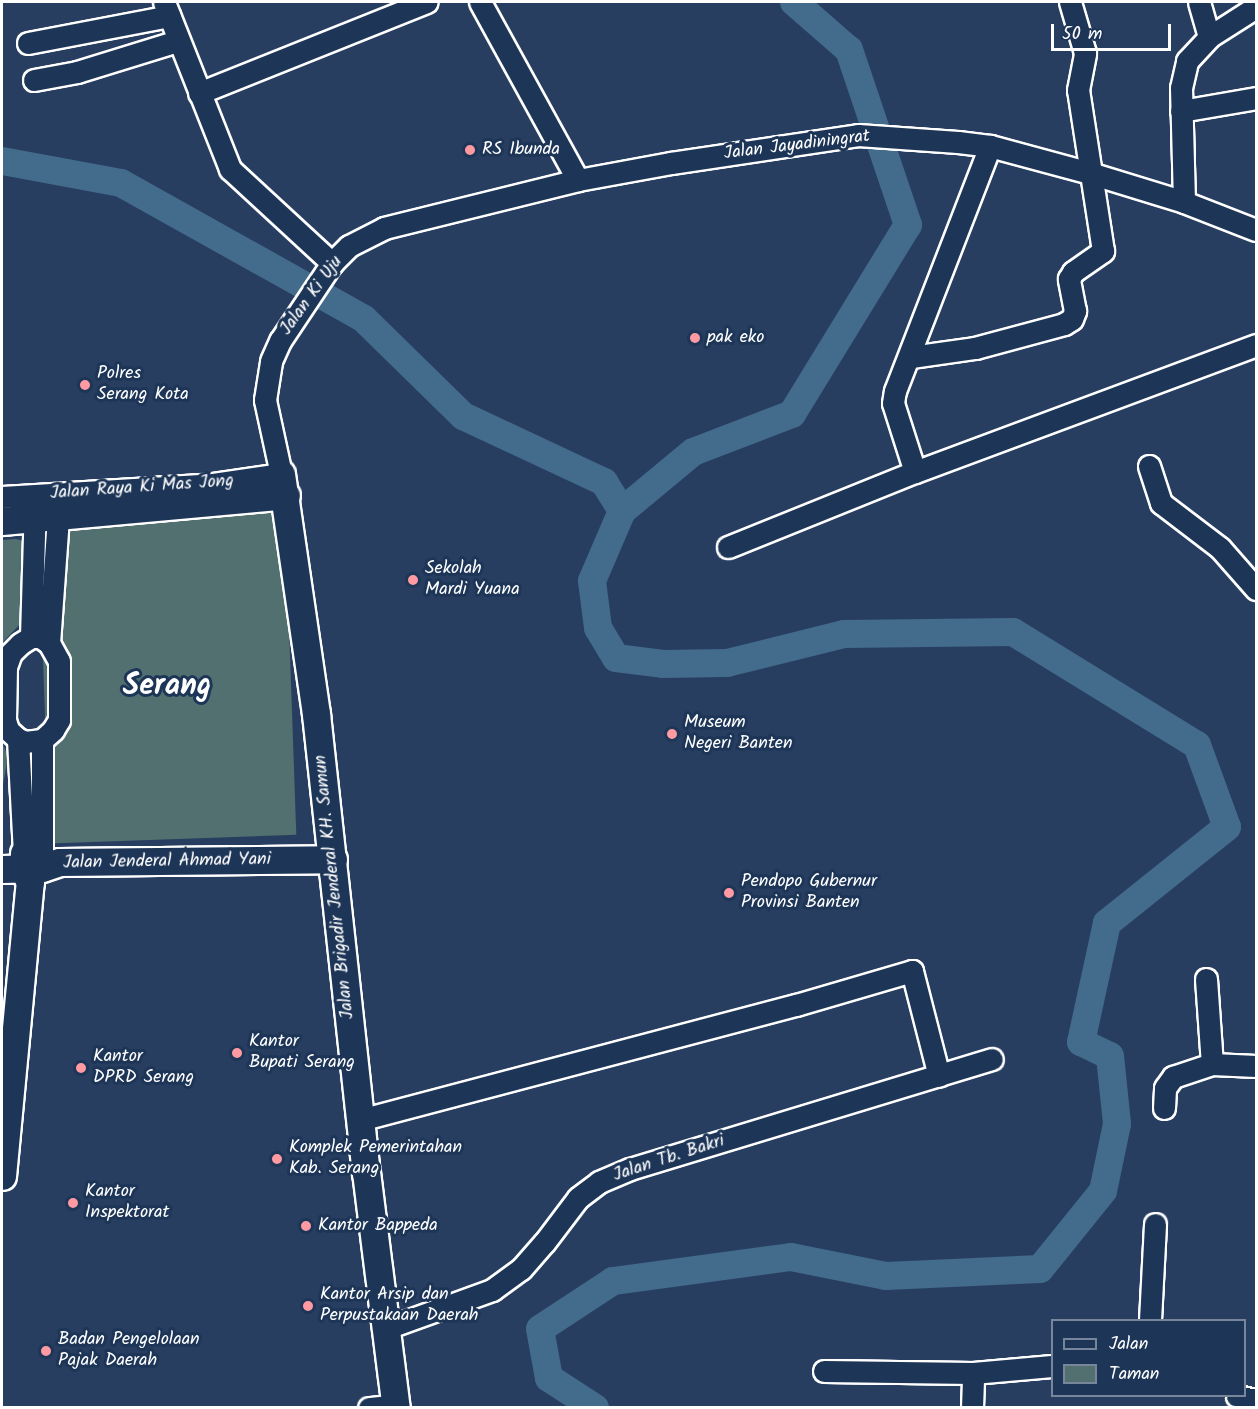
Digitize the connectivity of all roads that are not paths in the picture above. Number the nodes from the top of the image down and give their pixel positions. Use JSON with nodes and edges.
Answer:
{"nodes":[{"id":1,"x":426,"y":2,"type":"edge"},
{"id":2,"x":480,"y":2,"type":"edge"},
{"id":3,"x":1070,"y":2,"type":"edge"},
{"id":4,"x":1199,"y":2,"type":"edge"},
{"id":5,"x":1257,"y":7,"type":"edge"},
{"id":6,"x":167,"y":9,"type":"edge"},
{"id":7,"x":1209,"y":37,"type":"junction"},
{"id":8,"x":178,"y":42,"type":"junction"},
{"id":9,"x":28,"y":43,"type":"dead end"},
{"id":10,"x":34,"y":80,"type":"dead end"},
{"id":11,"x":199,"y":93,"type":"junction"},
{"id":12,"x":1257,"y":98,"type":"edge"},
{"id":13,"x":1181,"y":111,"type":"junction"},
{"id":14,"x":990,"y":146,"type":"junction"},
{"id":15,"x":1090,"y":173,"type":"junction"},
{"id":16,"x":578,"y":180,"type":"junction"},
{"id":17,"x":1184,"y":202,"type":"junction"},
{"id":18,"x":1257,"y":230,"type":"edge"},
{"id":19,"x":328,"y":268,"type":"junction"},
{"id":20,"x":1257,"y":345,"type":"edge"},
{"id":21,"x":911,"y":357,"type":"junction"},
{"id":22,"x":1149,"y":466,"type":"dead end"},
{"id":23,"x":915,"y":472,"type":"junction"},
{"id":24,"x":284,"y":485,"type":"junction"},
{"id":25,"x":2,"y":497,"type":"edge"},
{"id":26,"x":47,"y":507,"type":"junction"},
{"id":27,"x":2,"y":521,"type":"edge"},
{"id":28,"x":728,"y":547,"type":"dead end"},
{"id":29,"x":1257,"y":589,"type":"edge"},
{"id":30,"x":40,"y":640,"type":"junction"},
{"id":31,"x":18,"y":739,"type":"junction"},
{"id":32,"x":42,"y":740,"type":"junction"},
{"id":33,"x":333,"y":859,"type":"junction"},
{"id":34,"x":28,"y":864,"type":"edge"},
{"id":35,"x":1206,"y":979,"type":"dead end"},
{"id":36,"x":992,"y":1059,"type":"dead end"},
{"id":37,"x":1212,"y":1064,"type":"junction"},
{"id":38,"x":1257,"y":1066,"type":"edge"},
{"id":39,"x":939,"y":1076,"type":"junction"},
{"id":40,"x":1164,"y":1108,"type":"dead end"},
{"id":41,"x":360,"y":1120,"type":"junction"},
{"id":42,"x":2,"y":1176,"type":"edge"},
{"id":43,"x":1155,"y":1224,"type":"dead end"},
{"id":44,"x":1150,"y":1319,"type":"edge"},
{"id":45,"x":387,"y":1328,"type":"junction"},
{"id":46,"x":1051,"y":1366,"type":"edge"},
{"id":47,"x":824,"y":1371,"type":"dead end"},
{"id":48,"x":973,"y":1373,"type":"junction"},
{"id":49,"x":387,"y":1407,"type":"edge"},
{"id":50,"x":972,"y":1407,"type":"edge"}],
"edges":[{"from":1,"to":11,"type":"street"},
{"from":2,"to":16,"type":"street"},
{"from":3,"to":15,"type":"street"},
{"from":4,"to":7,"type":"street"},
{"from":5,"to":7,"type":"street"},
{"from":6,"to":8,"type":"street"},
{"from":6,"to":9,"type":"street"},
{"from":7,"to":13,"type":"street"},
{"from":8,"to":10,"type":"street"},
{"from":8,"to":11,"type":"street"},
{"from":11,"to":19,"type":"street"},
{"from":12,"to":13,"type":"street"},
{"from":13,"to":17,"type":"street"},
{"from":14,"to":15,"type":"street","name":"Jalan Jayadiningrat"},
{"from":14,"to":16,"type":"street","name":"Jalan Jayadiningrat"},
{"from":14,"to":21,"type":"street"},
{"from":15,"to":17,"type":"street","name":"Jalan Jayadiningrat"},
{"from":15,"to":21,"type":"street"},
{"from":16,"to":19,"type":"street","name":"Jalan Ki Uju"},
{"from":17,"to":18,"type":"street","name":"Jalan Jayadiningrat"},
{"from":19,"to":24,"type":"street","name":"Jalan Ki Uju"},
{"from":20,"to":23,"type":"street"},
{"from":21,"to":23,"type":"street"},
{"from":22,"to":29,"type":"street"},
{"from":23,"to":28,"type":"street"},
{"from":24,"to":26,"type":"main road"},
{"from":24,"to":33,"type":"main road","name":"Jalan Brigadir Jenderal KH. Samun"},
{"from":25,"to":26,"type":"street","name":"Jalan Raya Ki Mas Jong"},
{"from":26,"to":27,"type":"main road"},
{"from":26,"to":30,"type":"street"},
{"from":30,"to":31,"type":"street"},
{"from":30,"to":32,"type":"street"},
{"from":31,"to":32,"type":"street"},
{"from":31,"to":34,"type":"street"},
{"from":32,"to":34,"type":"street"},
{"from":33,"to":34,"type":"main road","name":"Jalan Jenderal Ahmad Yani"},
{"from":33,"to":41,"type":"main road","name":"Jalan Brigadir Jenderal KH. Samun"},
{"from":34,"to":42,"type":"main road"},
{"from":35,"to":37,"type":"street"},
{"from":36,"to":39,"type":"street","name":"Jalan Tb. Bakri"},
{"from":37,"to":38,"type":"street"},
{"from":37,"to":40,"type":"street"},
{"from":39,"to":41,"type":"street"},
{"from":39,"to":45,"type":"street","name":"Jalan Tb. Bakri"},
{"from":41,"to":45,"type":"main road","name":"Jalan Brigadir Jenderal KH. Samun"},
{"from":43,"to":44,"type":"street"},
{"from":45,"to":49,"type":"main road","name":"Jalan Brigadir Jenderal KH. Samun"},
{"from":46,"to":48,"type":"street"},
{"from":47,"to":48,"type":"street"},
{"from":48,"to":50,"type":"street"}]}
